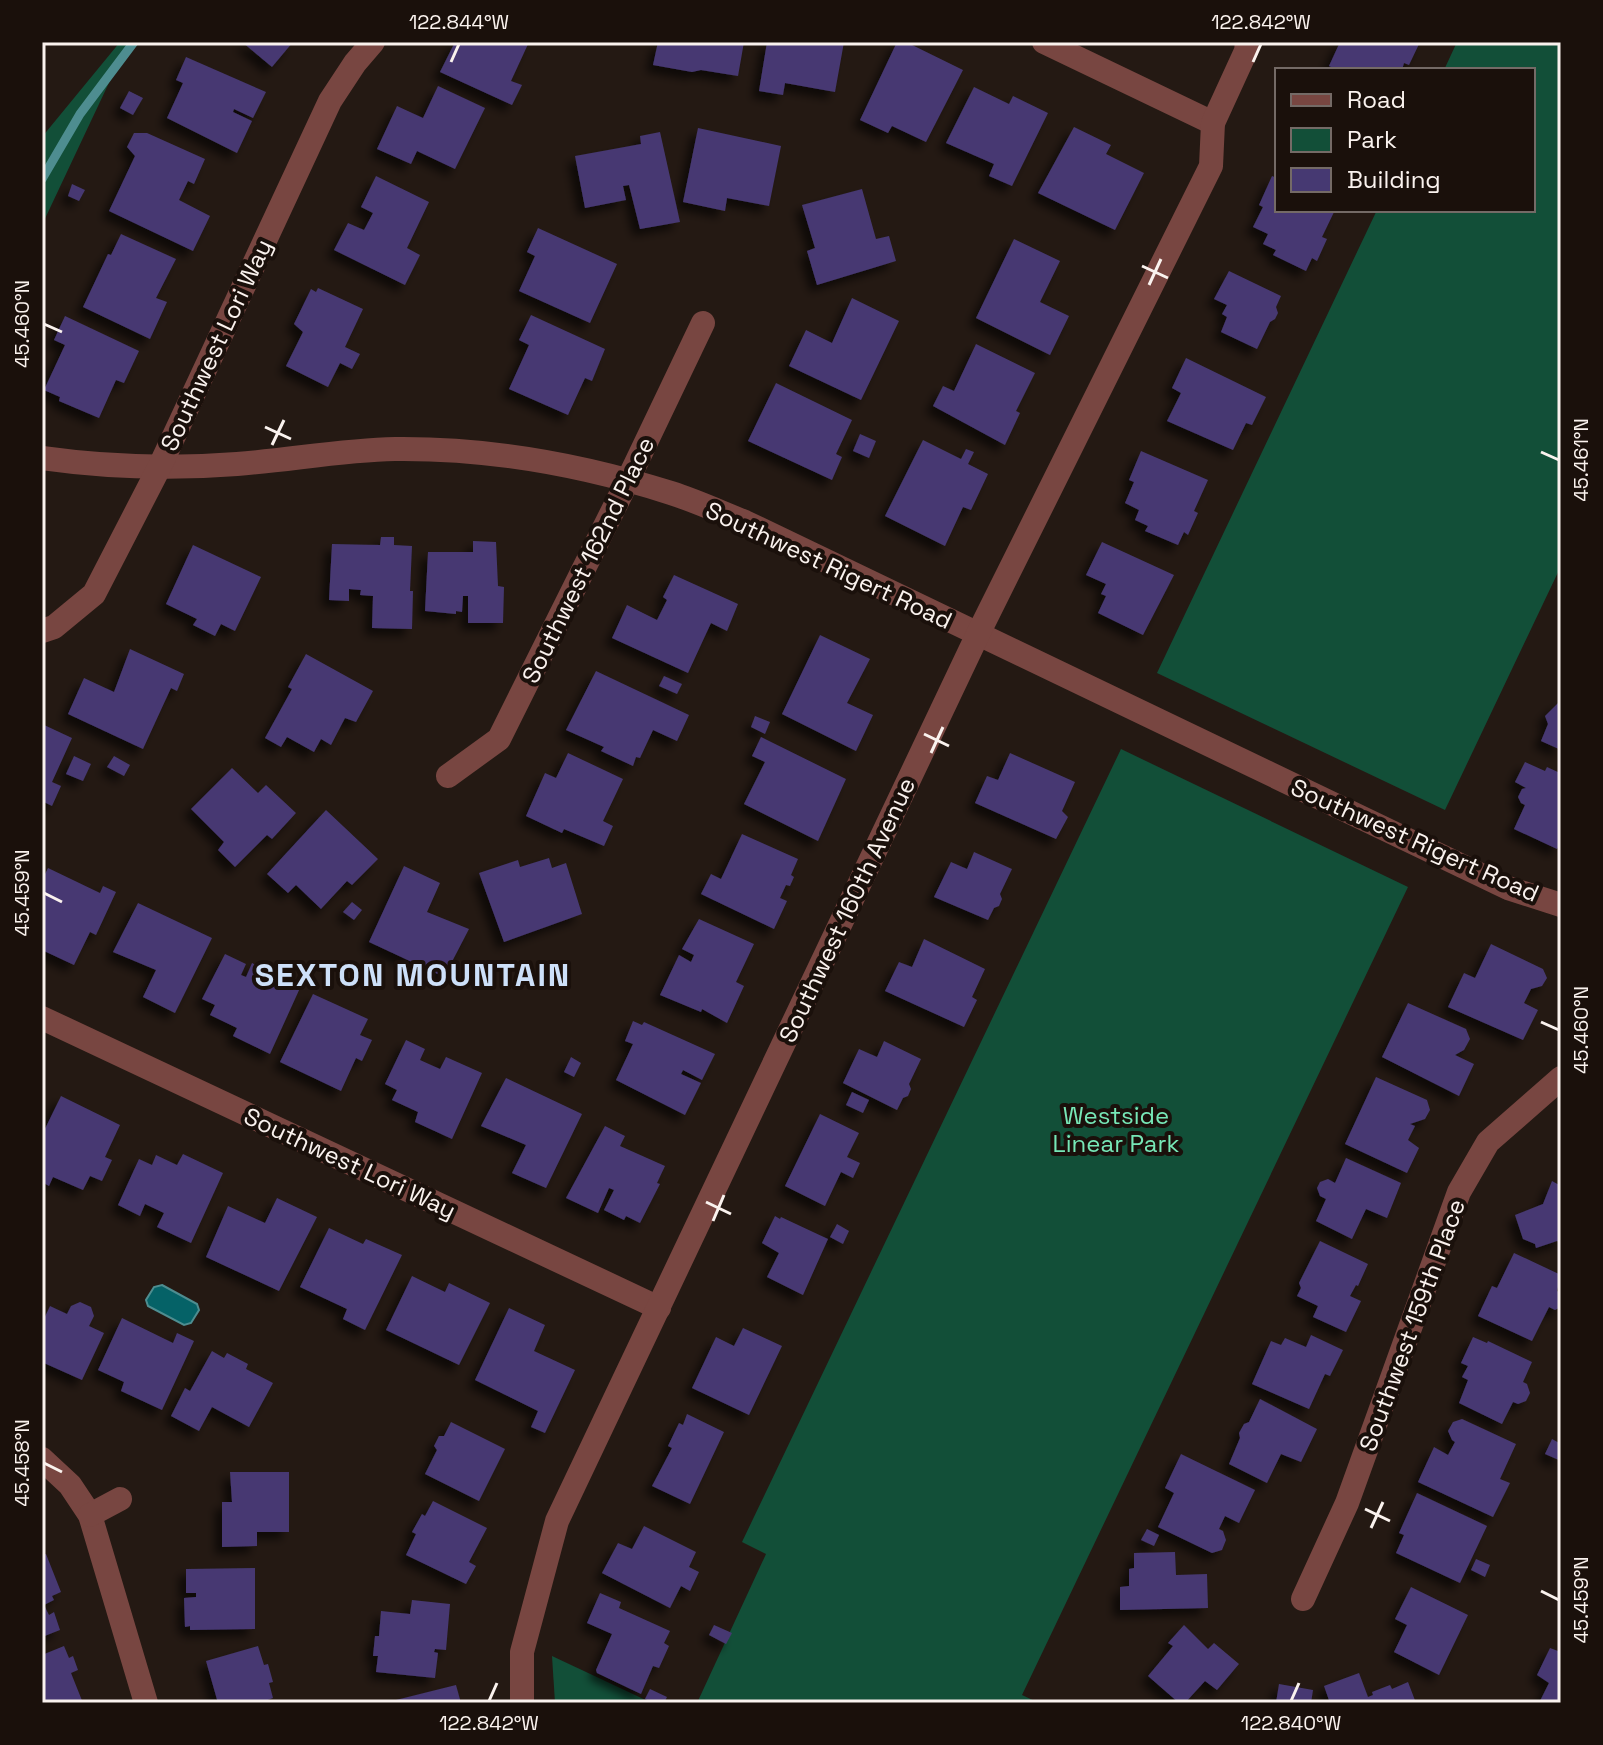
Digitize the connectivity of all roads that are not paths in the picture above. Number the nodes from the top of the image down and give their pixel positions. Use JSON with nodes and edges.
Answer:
{"nodes":[{"id":1,"x":373,"y":42,"type":"edge"},
{"id":2,"x":1044,"y":42,"type":"edge"},
{"id":3,"x":1247,"y":42,"type":"edge"},
{"id":4,"x":1213,"y":123,"type":"junction"},
{"id":5,"x":703,"y":323,"type":"dead end"},
{"id":6,"x":42,"y":458,"type":"edge"},
{"id":7,"x":160,"y":466,"type":"junction"},
{"id":8,"x":627,"y":482,"type":"junction"},
{"id":9,"x":42,"y":631,"type":"edge"},
{"id":10,"x":978,"y":634,"type":"junction"},
{"id":11,"x":448,"y":776,"type":"dead end"},
{"id":12,"x":1561,"y":905,"type":"edge"},
{"id":13,"x":42,"y":1018,"type":"edge"},
{"id":14,"x":1561,"y":1078,"type":"edge"},
{"id":15,"x":659,"y":1308,"type":"junction"},
{"id":16,"x":42,"y":1459,"type":"edge"},
{"id":17,"x":120,"y":1499,"type":"dead end"},
{"id":18,"x":90,"y":1515,"type":"junction"},
{"id":19,"x":1303,"y":1599,"type":"dead end"},
{"id":20,"x":146,"y":1703,"type":"edge"},
{"id":21,"x":522,"y":1703,"type":"edge"}],
"edges":[{"from":1,"to":7,"type":"street","name":"Southwest Lori Way"},
{"from":2,"to":4,"type":"street"},
{"from":3,"to":4,"type":"street","name":"Southwest 160th Avenue"},
{"from":4,"to":10,"type":"street","name":"Southwest 160th Avenue"},
{"from":5,"to":8,"type":"street","name":"Southwest 162nd Place"},
{"from":6,"to":7,"type":"street","name":"Southwest Rigert Road"},
{"from":7,"to":8,"type":"street","name":"Southwest Rigert Road"},
{"from":7,"to":9,"type":"street","name":"Southwest Lori Way"},
{"from":8,"to":10,"type":"street","name":"Southwest Rigert Road"},
{"from":8,"to":11,"type":"street","name":"Southwest 162nd Place"},
{"from":10,"to":12,"type":"street","name":"Southwest Rigert Road"},
{"from":10,"to":15,"type":"street","name":"Southwest 160th Avenue"},
{"from":13,"to":15,"type":"street","name":"Southwest Lori Way"},
{"from":14,"to":19,"type":"street","name":"Southwest 159th Place"},
{"from":15,"to":21,"type":"street","name":"Southwest 160th Avenue"},
{"from":16,"to":18,"type":"street"},
{"from":17,"to":18,"type":"street"},
{"from":18,"to":20,"type":"street"}]}
